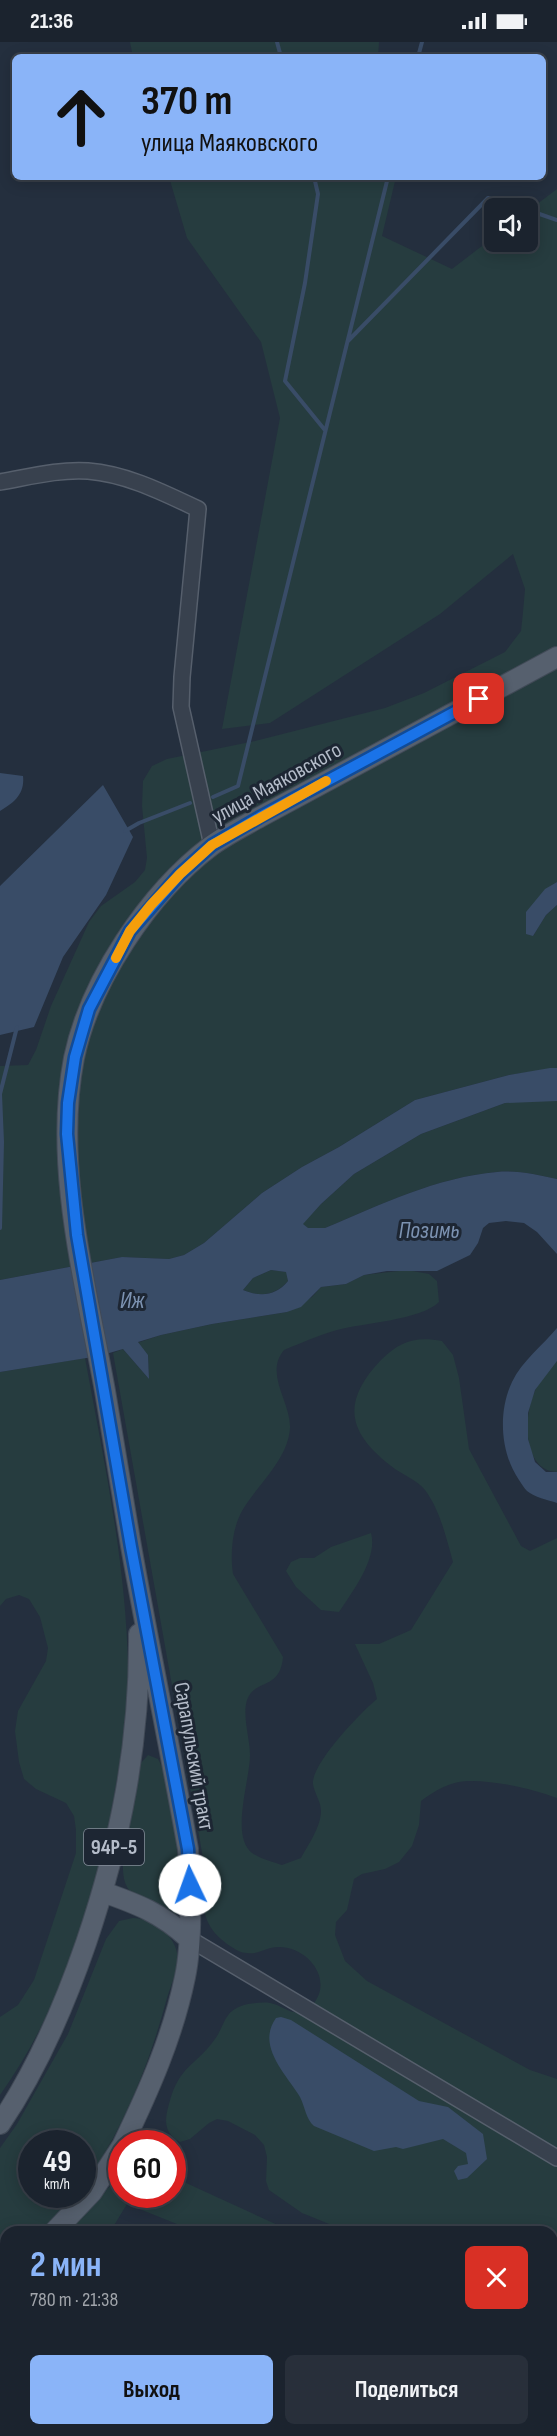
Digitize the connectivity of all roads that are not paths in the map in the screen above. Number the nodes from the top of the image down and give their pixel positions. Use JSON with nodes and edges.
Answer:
{"nodes":[{"id":1,"x":0,"y":482,"type":"edge"},
{"id":2,"x":557,"y":657,"type":"edge"},
{"id":3,"x":212,"y":845,"type":"junction"},
{"id":4,"x":77,"y":1235,"type":"joint"},
{"id":5,"x":131,"y":1547,"type":"junction"},
{"id":6,"x":103,"y":1892,"type":"junction"},
{"id":7,"x":188,"y":1938,"type":"junction"},
{"id":8,"x":0,"y":2124,"type":"edge"},
{"id":9,"x":129,"y":2130,"type":"edge"},
{"id":10,"x":557,"y":2157,"type":"edge"},
{"id":11,"x":108,"y":2167,"type":"edge"},
{"id":12,"x":60,"y":2226,"type":"edge"}],
"edges":[{"from":1,"to":3,"type":"street"},
{"from":2,"to":3,"type":"main road","name":"улица Маяковского","number":"94Р-5"},
{"from":3,"to":4,"type":"main road","name":"улица Маяковского","number":"94Р-5"},
{"from":4,"to":5,"type":"main road","name":"Сарапульский тракт","number":"94Р-5"},
{"from":5,"to":6,"type":"main road","name":"Сарапульский тракт","number":"94Р-5"},
{"from":5,"to":7,"type":"main road","name":"Сарапульский тракт","number":"94Р-5"},
{"from":6,"to":7,"type":"main road"},
{"from":6,"to":8,"type":"main road","name":"Сарапульский тракт","number":"94Р-5"},
{"from":7,"to":9,"type":"main road","name":"Сарапульский тракт","number":"94Р-5"},
{"from":7,"to":10,"type":"street"},
{"from":11,"to":12,"type":"main road","name":"Сарапульский тракт","number":"94Р-5"}]}
